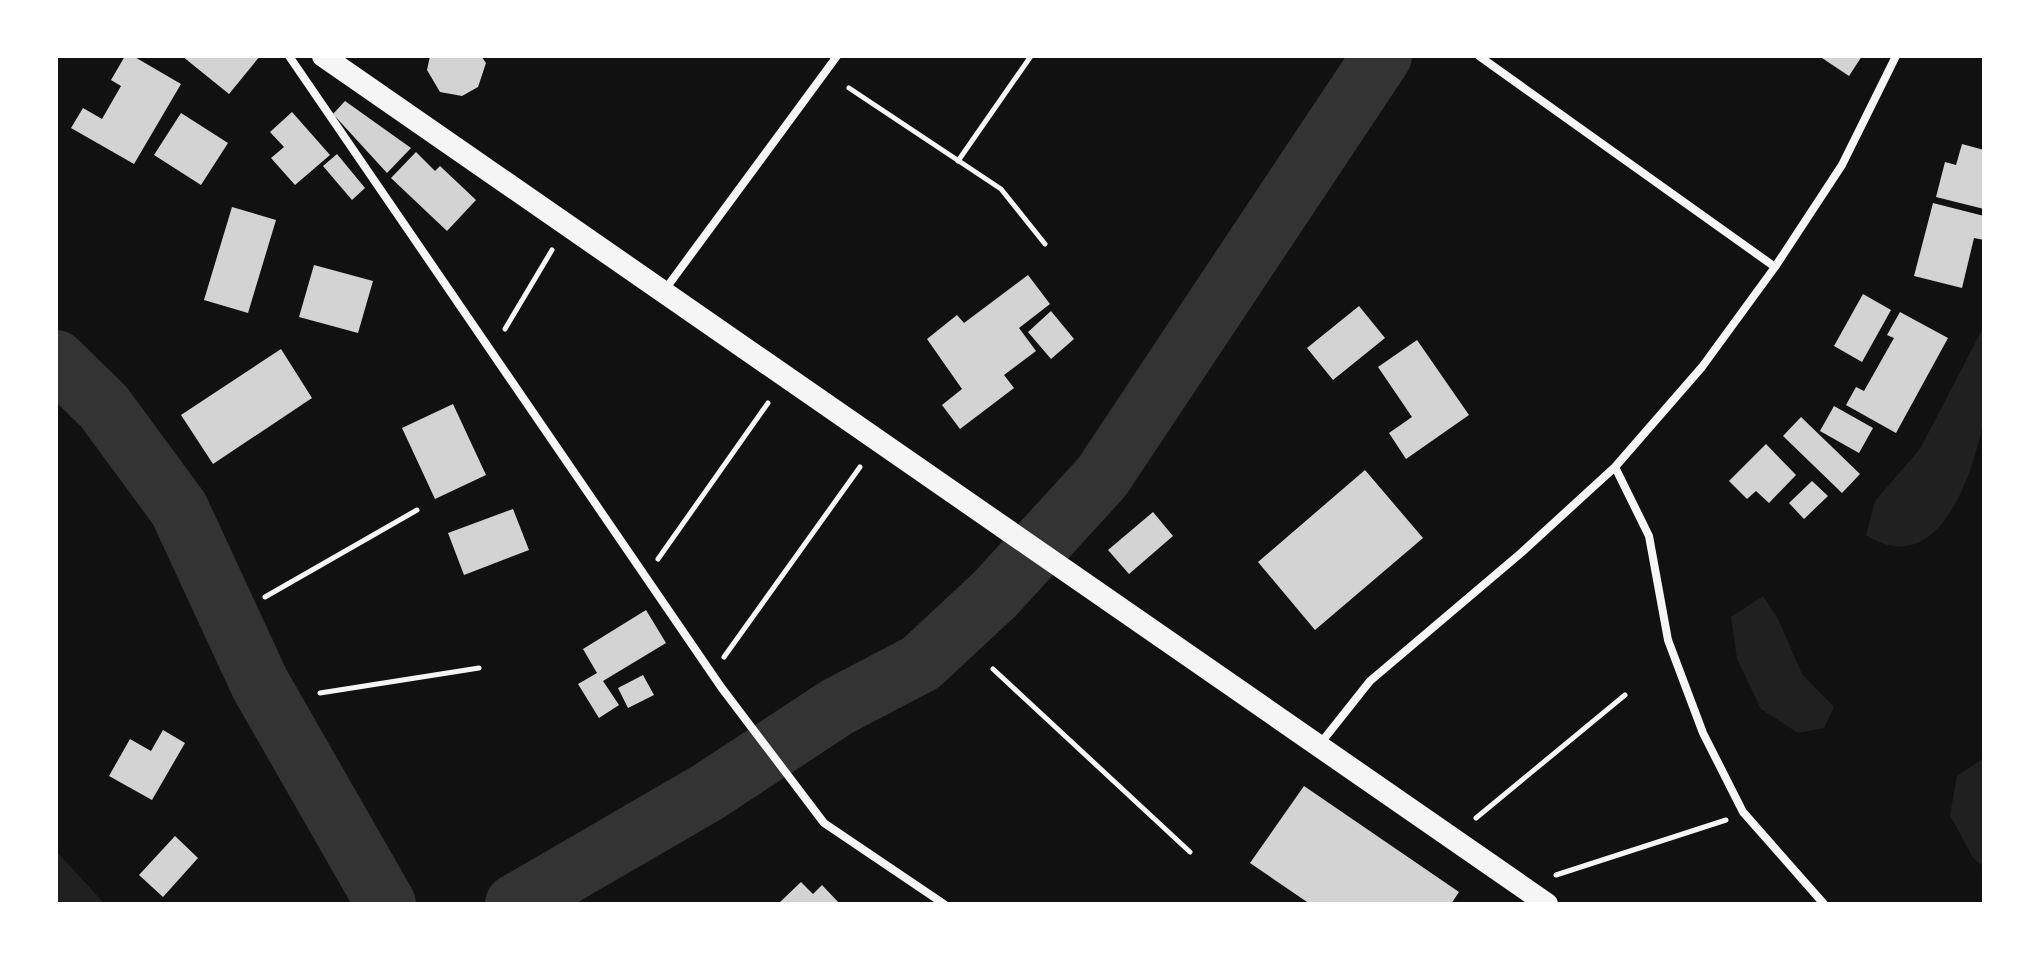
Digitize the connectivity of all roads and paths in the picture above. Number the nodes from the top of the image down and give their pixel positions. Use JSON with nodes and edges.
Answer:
{"nodes":[{"id":1,"x":289,"y":56,"type":"edge"},
{"id":2,"x":323,"y":56,"type":"edge"},
{"id":3,"x":837,"y":56,"type":"edge"},
{"id":4,"x":1031,"y":56,"type":"edge"},
{"id":5,"x":1479,"y":56,"type":"edge"},
{"id":6,"x":1896,"y":56,"type":"edge"},
{"id":7,"x":849,"y":88,"type":"dead end"},
{"id":8,"x":958,"y":161,"type":"junction"},
{"id":9,"x":1045,"y":244,"type":"dead end"},
{"id":10,"x":552,"y":250,"type":"dead end"},
{"id":11,"x":1775,"y":267,"type":"junction"},
{"id":12,"x":662,"y":293,"type":"junction"},
{"id":13,"x":505,"y":329,"type":"dead end"},
{"id":14,"x":768,"y":403,"type":"dead end"},
{"id":15,"x":860,"y":467,"type":"dead end"},
{"id":16,"x":1615,"y":467,"type":"junction"},
{"id":17,"x":417,"y":510,"type":"dead end"},
{"id":18,"x":658,"y":559,"type":"dead end"},
{"id":19,"x":265,"y":597,"type":"dead end"},
{"id":20,"x":724,"y":657,"type":"dead end"},
{"id":21,"x":479,"y":668,"type":"dead end"},
{"id":22,"x":993,"y":669,"type":"dead end"},
{"id":23,"x":320,"y":693,"type":"dead end"},
{"id":24,"x":1625,"y":695,"type":"dead end"},
{"id":25,"x":1319,"y":745,"type":"junction"},
{"id":26,"x":1476,"y":818,"type":"dead end"},
{"id":27,"x":1727,"y":819,"type":"dead end"},
{"id":28,"x":1190,"y":852,"type":"dead end"},
{"id":29,"x":1556,"y":875,"type":"dead end"},
{"id":30,"x":944,"y":904,"type":"edge"},
{"id":31,"x":1547,"y":904,"type":"edge"},
{"id":32,"x":1824,"y":904,"type":"edge"}],
"edges":[{"from":1,"to":30,"type":"street"},
{"from":2,"to":12,"type":"highway"},
{"from":3,"to":12,"type":"street"},
{"from":4,"to":8,"type":"path"},
{"from":5,"to":11,"type":"street"},
{"from":6,"to":11,"type":"street"},
{"from":7,"to":8,"type":"path"},
{"from":8,"to":9,"type":"path"},
{"from":10,"to":13,"type":"path"},
{"from":11,"to":16,"type":"street"},
{"from":12,"to":25,"type":"highway"},
{"from":14,"to":18,"type":"path"},
{"from":15,"to":20,"type":"path"},
{"from":16,"to":25,"type":"street"},
{"from":16,"to":32,"type":"street"},
{"from":17,"to":19,"type":"path"},
{"from":21,"to":23,"type":"path"},
{"from":22,"to":28,"type":"path"},
{"from":24,"to":26,"type":"path"},
{"from":25,"to":31,"type":"highway"},
{"from":27,"to":29,"type":"path"}]}
